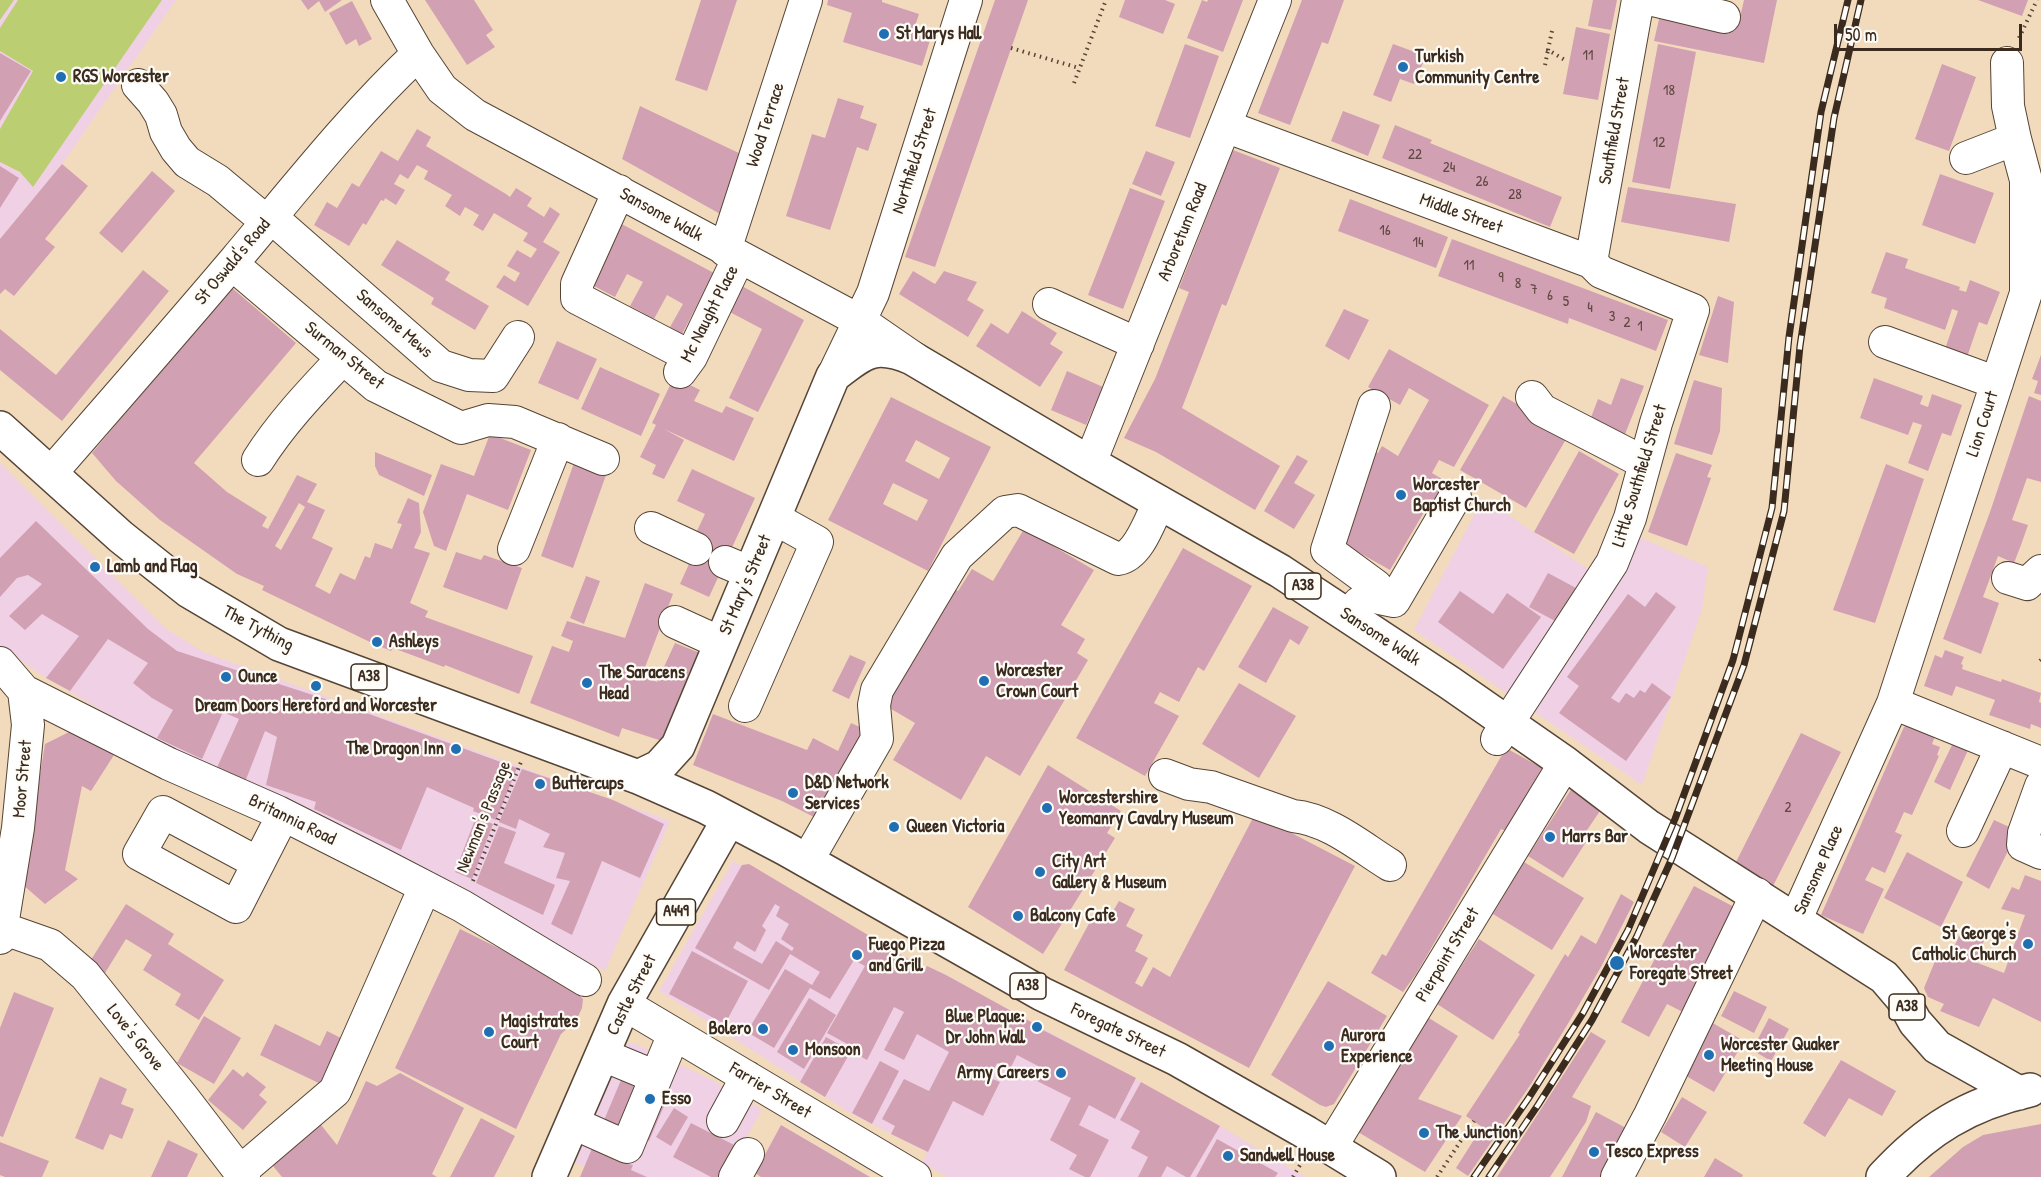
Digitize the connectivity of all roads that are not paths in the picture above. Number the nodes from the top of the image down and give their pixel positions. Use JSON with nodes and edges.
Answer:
{"nodes":[{"id":1,"x":387,"y":0,"type":"edge"},
{"id":2,"x":806,"y":0,"type":"edge"},
{"id":3,"x":966,"y":0,"type":"edge"},
{"id":4,"x":1275,"y":0,"type":"edge"},
{"id":5,"x":1638,"y":0,"type":"edge"},
{"id":6,"x":1653,"y":0,"type":"edge"},
{"id":7,"x":1724,"y":17,"type":"dead end"},
{"id":8,"x":418,"y":54,"type":"junction"},
{"id":9,"x":2007,"y":63,"type":"road end"},
{"id":10,"x":138,"y":85,"type":"dead end"},
{"id":11,"x":1225,"y":126,"type":"junction"},
{"id":12,"x":2015,"y":139,"type":"junction"},
{"id":13,"x":1966,"y":158,"type":"dead end"},
{"id":14,"x":619,"y":191,"type":"junction"},
{"id":15,"x":269,"y":219,"type":"junction"},
{"id":16,"x":732,"y":254,"type":"junction"},
{"id":17,"x":1591,"y":262,"type":"junction"},
{"id":18,"x":232,"y":264,"type":"junction"},
{"id":19,"x":2033,"y":297,"type":"edge"},
{"id":20,"x":1049,"y":304,"type":"dead end"},
{"id":21,"x":1693,"y":310,"type":"joint"},
{"id":22,"x":860,"y":321,"type":"junction"},
{"id":23,"x":518,"y":337,"type":"dead end"},
{"id":24,"x":1885,"y":342,"type":"dead end"},
{"id":25,"x":1138,"y":344,"type":"junction"},
{"id":26,"x":343,"y":358,"type":"junction"},
{"id":27,"x":915,"y":359,"type":"junction"},
{"id":28,"x":833,"y":376,"type":"junction"},
{"id":29,"x":1997,"y":383,"type":"junction"},
{"id":30,"x":1532,"y":398,"type":"dead end"},
{"id":31,"x":1374,"y":405,"type":"dead end"},
{"id":32,"x":0,"y":428,"type":"edge"},
{"id":33,"x":558,"y":439,"type":"junction"},
{"id":34,"x":603,"y":459,"type":"dead end"},
{"id":35,"x":258,"y":460,"type":"dead end"},
{"id":36,"x":1090,"y":463,"type":"junction"},
{"id":37,"x":1645,"y":463,"type":"junction"},
{"id":38,"x":51,"y":473,"type":"junction"},
{"id":39,"x":1455,"y":497,"type":"dead end"},
{"id":40,"x":1159,"y":502,"type":"junction"},
{"id":41,"x":774,"y":518,"type":"junction"},
{"id":42,"x":651,"y":528,"type":"dead end"},
{"id":43,"x":514,"y":549,"type":"dead end"},
{"id":44,"x":696,"y":549,"type":"dead end"},
{"id":45,"x":2041,"y":571,"type":"edge"},
{"id":46,"x":2008,"y":578,"type":"dead end"},
{"id":47,"x":1359,"y":606,"type":"junction"},
{"id":48,"x":675,"y":622,"type":"dead end"},
{"id":49,"x":722,"y":643,"type":"junction"},
{"id":50,"x":0,"y":663,"type":"edge"},
{"id":51,"x":24,"y":690,"type":"junction"},
{"id":52,"x":1893,"y":703,"type":"junction"},
{"id":53,"x":745,"y":706,"type":"dead end"},
{"id":54,"x":1502,"y":732,"type":"junction"},
{"id":55,"x":2002,"y":747,"type":"junction"},
{"id":56,"x":1565,"y":763,"type":"junction"},
{"id":57,"x":2041,"y":763,"type":"edge"},
{"id":58,"x":1165,"y":774,"type":"dead end"},
{"id":59,"x":638,"y":777,"type":"junction"},
{"id":60,"x":2041,"y":786,"type":"edge"},
{"id":61,"x":283,"y":814,"type":"junction"},
{"id":62,"x":729,"y":819,"type":"junction"},
{"id":63,"x":1963,"y":831,"type":"dead end"},
{"id":64,"x":2041,"y":853,"type":"edge"},
{"id":65,"x":807,"y":861,"type":"junction"},
{"id":66,"x":258,"y":863,"type":"dead end"},
{"id":67,"x":1390,"y":865,"type":"dead end"},
{"id":68,"x":425,"y":887,"type":"junction"},
{"id":69,"x":1757,"y":894,"type":"junction"},
{"id":70,"x":1795,"y":921,"type":"junction"},
{"id":71,"x":1,"y":934,"type":"edge"},
{"id":72,"x":585,"y":980,"type":"dead end"},
{"id":73,"x":624,"y":1004,"type":"junction"},
{"id":74,"x":674,"y":1034,"type":"junction"},
{"id":75,"x":603,"y":1054,"type":"junction"},
{"id":76,"x":656,"y":1077,"type":"junction"},
{"id":77,"x":747,"y":1077,"type":"junction"},
{"id":78,"x":2030,"y":1090,"type":"edge"},
{"id":79,"x":723,"y":1121,"type":"dead end"},
{"id":80,"x":573,"y":1123,"type":"junction"},
{"id":81,"x":1330,"y":1147,"type":"junction"},
{"id":82,"x":242,"y":1174,"type":"edge"},
{"id":83,"x":549,"y":1177,"type":"edge"},
{"id":84,"x":915,"y":1177,"type":"edge"},
{"id":85,"x":1379,"y":1177,"type":"edge"},
{"id":86,"x":1617,"y":1177,"type":"edge"},
{"id":87,"x":1883,"y":1177,"type":"edge"}],
"edges":[{"from":1,"to":8,"type":"street","name":"Sansome Walk"},
{"from":2,"to":16,"type":"street","name":"Wood Terrace"},
{"from":3,"to":22,"type":"street","name":"Northfield Street"},
{"from":4,"to":11,"type":"street","name":"Arboretum Road"},
{"from":5,"to":17,"type":"street","name":"Southfield Street"},
{"from":6,"to":7,"type":"street"},
{"from":8,"to":14,"type":"street","name":"Sansome Walk"},
{"from":8,"to":15,"type":"street","name":"St Oswald's Road"},
{"from":9,"to":12,"type":"street","name":"Lion Court"},
{"from":10,"to":15,"type":"street"},
{"from":11,"to":17,"type":"street","name":"Middle Street"},
{"from":11,"to":25,"type":"street","name":"Arboretum Road"},
{"from":12,"to":13,"type":"street"},
{"from":12,"to":19,"type":"street","name":"Lion Court"},
{"from":14,"to":16,"type":"street","name":"Sansome Walk"},
{"from":14,"to":16,"type":"street","name":"Mc Naught Place"},
{"from":15,"to":18,"type":"street","name":"St Oswald's Road"},
{"from":15,"to":23,"type":"street","name":"Sansome Mews"},
{"from":16,"to":22,"type":"street","name":"Sansome Walk"},
{"from":17,"to":21,"type":"street","name":"Middle Street"},
{"from":18,"to":26,"type":"street","name":"Surman Street"},
{"from":18,"to":38,"type":"street","name":"St Oswald's Road"},
{"from":19,"to":29,"type":"street","name":"Lion Court"},
{"from":20,"to":25,"type":"street"},
{"from":21,"to":37,"type":"street","name":"Little Southfield Street"},
{"from":22,"to":27,"type":"street","name":"Sansome Walk"},
{"from":22,"to":28,"type":"street","name":"Northfield Street"},
{"from":24,"to":29,"type":"street"},
{"from":25,"to":36,"type":"street","name":"Arboretum Road"},
{"from":26,"to":33,"type":"street","name":"Surman Street"},
{"from":26,"to":35,"type":"street"},
{"from":27,"to":28,"type":"main road","number":"A38"},
{"from":27,"to":36,"type":"main road","name":"Sansome Walk","number":"A38"},
{"from":28,"to":41,"type":"main road","name":"St Mary's Street","number":"A38"},
{"from":29,"to":52,"type":"street","name":"Lion Court"},
{"from":30,"to":37,"type":"street"},
{"from":31,"to":47,"type":"street"},
{"from":32,"to":38,"type":"main road","name":"The Tything","number":"A38"},
{"from":33,"to":34,"type":"street","name":"Surman Street"},
{"from":33,"to":43,"type":"street"},
{"from":36,"to":40,"type":"main road","name":"Sansome Walk","number":"A38"},
{"from":37,"to":54,"type":"street","name":"Little Southfield Street"},
{"from":38,"to":59,"type":"main road","name":"The Tything","number":"A38"},
{"from":39,"to":47,"type":"street"},
{"from":40,"to":47,"type":"main road","name":"Sansome Walk","number":"A38"},
{"from":40,"to":65,"type":"street"},
{"from":41,"to":49,"type":"main road","name":"St Mary's Street","number":"A38"},
{"from":41,"to":53,"type":"street"},
{"from":42,"to":44,"type":"street"},
{"from":45,"to":46,"type":"street"},
{"from":47,"to":54,"type":"main road","name":"Sansome Walk","number":"A38"},
{"from":48,"to":49,"type":"street"},
{"from":49,"to":59,"type":"main road","name":"St Mary's Street","number":"A38"},
{"from":50,"to":51,"type":"street","name":"Britannia Road"},
{"from":51,"to":61,"type":"street","name":"Britannia Road"},
{"from":51,"to":71,"type":"street","name":"Moor Street"},
{"from":52,"to":55,"type":"street"},
{"from":52,"to":70,"type":"street","name":"Sansome Place"},
{"from":54,"to":56,"type":"main road","name":"Sansome Walk","number":"A38"},
{"from":55,"to":57,"type":"street"},
{"from":55,"to":63,"type":"street"},
{"from":56,"to":69,"type":"main road","name":"Sansome Walk","number":"A38"},
{"from":56,"to":81,"type":"street","name":"Pierpoint Street"},
{"from":58,"to":67,"type":"street"},
{"from":59,"to":62,"type":"main road","name":"The Tything","number":"A38"},
{"from":60,"to":64,"type":"street"},
{"from":61,"to":66,"type":"street"},
{"from":61,"to":68,"type":"street","name":"Britannia Road"},
{"from":62,"to":65,"type":"main road","name":"Foregate Street","number":"A38"},
{"from":62,"to":73,"type":"main road","name":"Castle Street","number":"A449"},
{"from":65,"to":81,"type":"main road","name":"Foregate Street","number":"A38"},
{"from":68,"to":72,"type":"street","name":"Britannia Road"},
{"from":68,"to":82,"type":"street"},
{"from":69,"to":70,"type":"main road","name":"Sansome Walk","number":"A38"},
{"from":69,"to":86,"type":"street"},
{"from":70,"to":78,"type":"main road","name":"Sansome Place","number":"A38"},
{"from":71,"to":82,"type":"street","name":"Love's Grove"},
{"from":73,"to":74,"type":"street","name":"Farrier Street"},
{"from":73,"to":75,"type":"main road","name":"Castle Street","number":"A449"},
{"from":74,"to":76,"type":"street"},
{"from":74,"to":77,"type":"street","name":"Farrier Street"},
{"from":75,"to":76,"type":"street"},
{"from":75,"to":80,"type":"main road","name":"Castle Street","number":"A449"},
{"from":76,"to":80,"type":"street"},
{"from":77,"to":79,"type":"street"},
{"from":77,"to":84,"type":"street","name":"Farrier Street"},
{"from":78,"to":87,"type":"main road"},
{"from":80,"to":83,"type":"main road","name":"Castle Street","number":"A449"},
{"from":81,"to":85,"type":"main road","name":"Foregate Street","number":"A38"}]}
